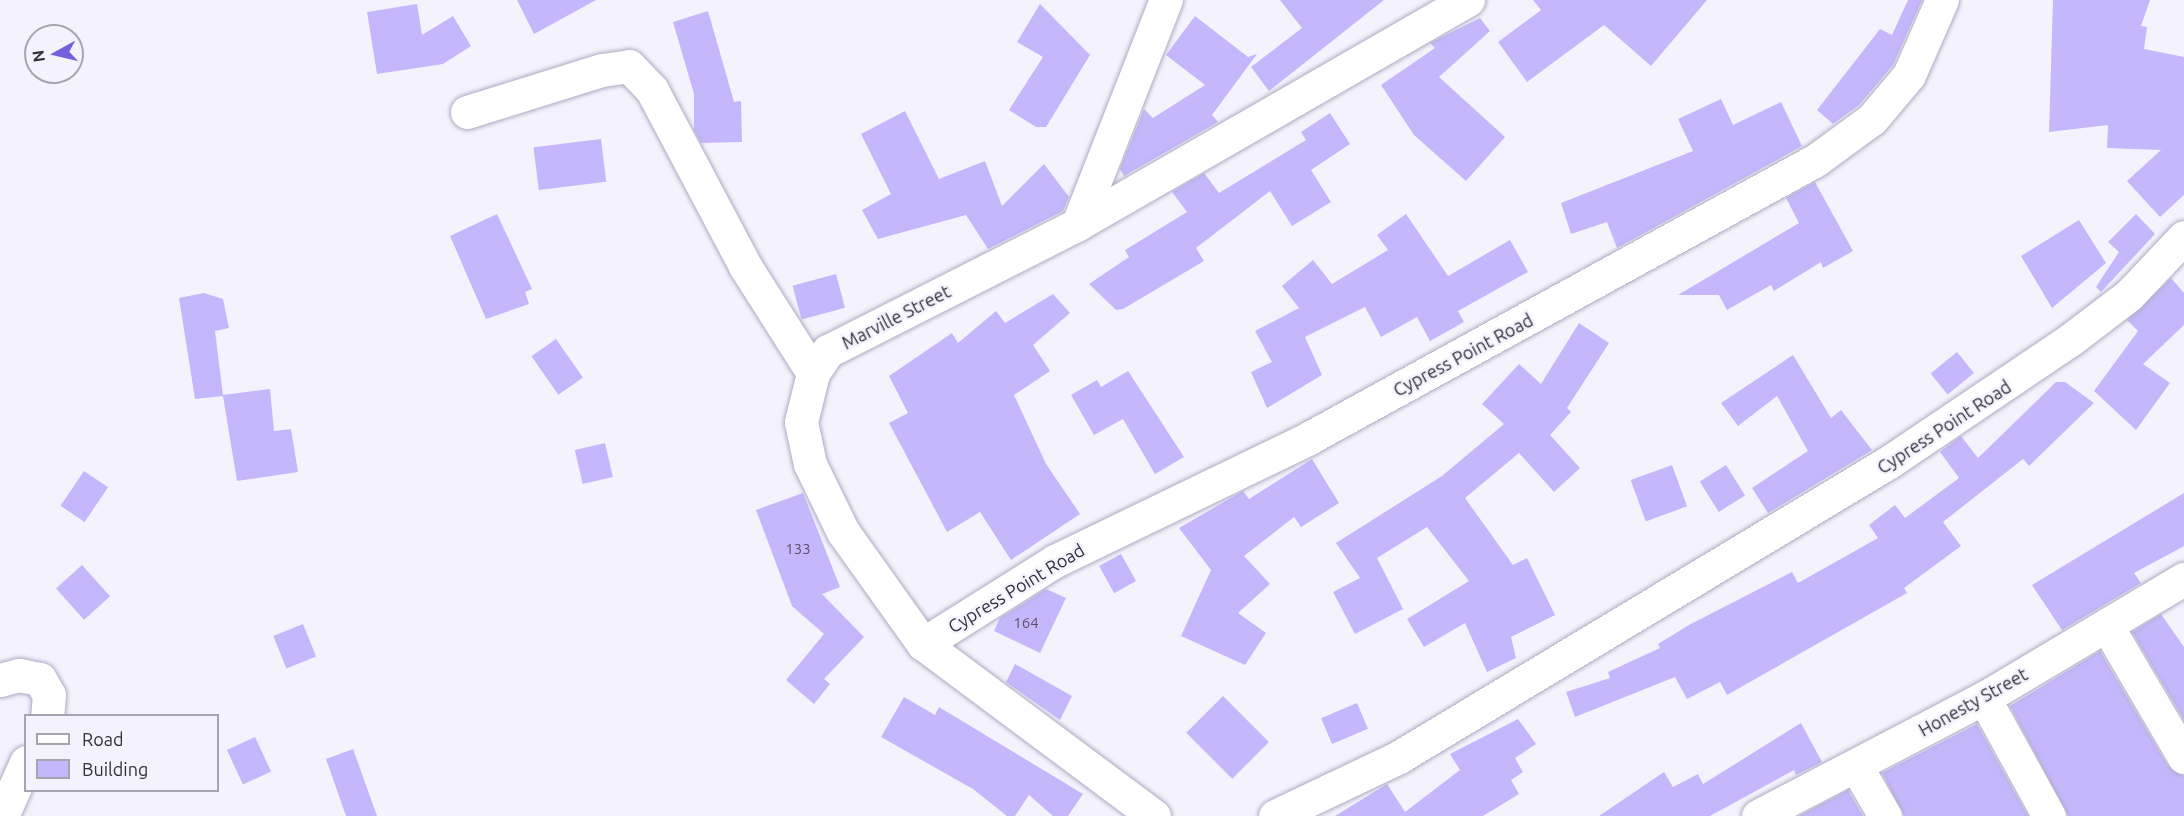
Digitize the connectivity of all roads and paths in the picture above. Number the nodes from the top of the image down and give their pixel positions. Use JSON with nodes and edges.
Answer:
{"nodes":[{"id":1,"x":1166,"y":0,"type":"edge"},
{"id":2,"x":1468,"y":0,"type":"edge"},
{"id":3,"x":1942,"y":0,"type":"edge"},
{"id":4,"x":467,"y":112,"type":"dead end"},
{"id":5,"x":1078,"y":224,"type":"junction"},
{"id":6,"x":2184,"y":237,"type":"edge"},
{"id":7,"x":813,"y":373,"type":"junction"},
{"id":8,"x":2184,"y":579,"type":"edge"},
{"id":9,"x":2107,"y":626,"type":"junction"},
{"id":10,"x":923,"y":644,"type":"junction"},
{"id":11,"x":0,"y":680,"type":"edge"},
{"id":12,"x":1984,"y":698,"type":"junction"},
{"id":13,"x":47,"y":714,"type":"edge"},
{"id":14,"x":2184,"y":758,"type":"edge"},
{"id":15,"x":1856,"y":765,"type":"junction"},
{"id":16,"x":24,"y":766,"type":"edge"},
{"id":17,"x":2,"y":816,"type":"edge"},
{"id":18,"x":1154,"y":816,"type":"edge"},
{"id":19,"x":1275,"y":816,"type":"edge"},
{"id":20,"x":1758,"y":816,"type":"edge"},
{"id":21,"x":1884,"y":816,"type":"edge"},
{"id":22,"x":2049,"y":816,"type":"edge"}],
"edges":[{"from":1,"to":5,"type":"street"},
{"from":2,"to":5,"type":"street"},
{"from":3,"to":10,"type":"street","name":"Cypress Point Road"},
{"from":4,"to":7,"type":"street"},
{"from":5,"to":7,"type":"street","name":"Marville Street"},
{"from":6,"to":19,"type":"street","name":"Cypress Point Road"},
{"from":7,"to":10,"type":"street","name":"Marville Street"},
{"from":8,"to":9,"type":"street","name":"Honesty Street"},
{"from":9,"to":12,"type":"street","name":"Honesty Street"},
{"from":9,"to":14,"type":"street"},
{"from":10,"to":18,"type":"street","name":"Marville Street"},
{"from":11,"to":13,"type":"street"},
{"from":12,"to":15,"type":"street","name":"Honesty Street"},
{"from":12,"to":22,"type":"street"},
{"from":15,"to":20,"type":"street","name":"Honesty Street"},
{"from":15,"to":21,"type":"street"},
{"from":16,"to":17,"type":"street"}]}
